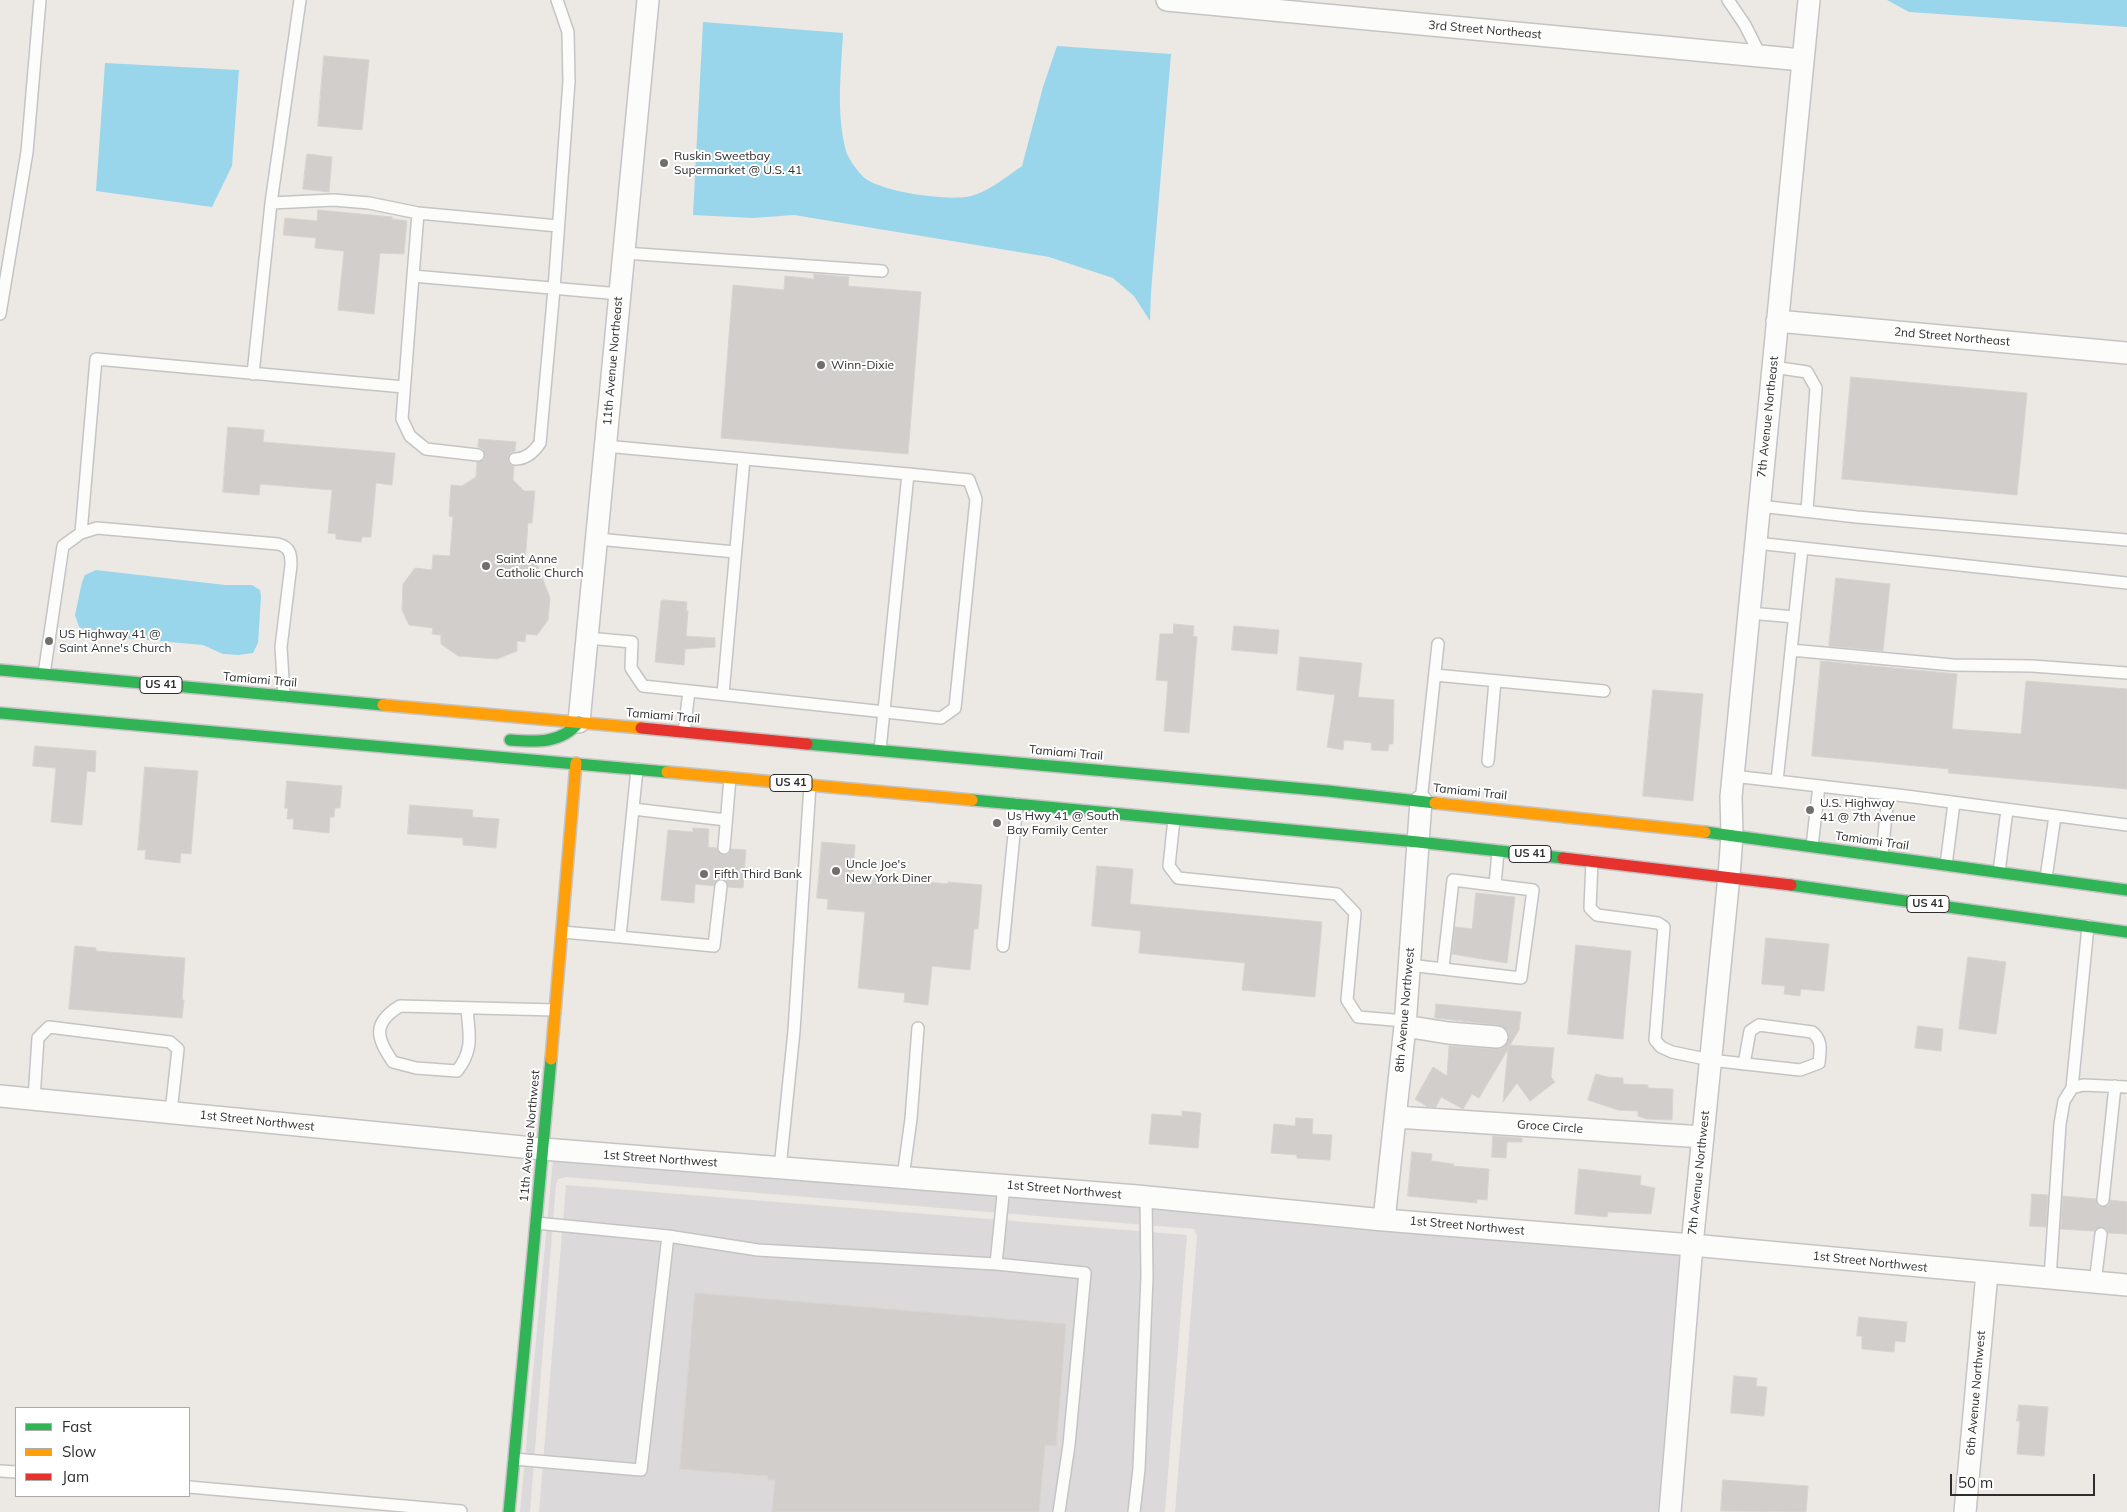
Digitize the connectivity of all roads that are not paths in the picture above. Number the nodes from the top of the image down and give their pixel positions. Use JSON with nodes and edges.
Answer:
{"nodes":[{"id":1,"x":40,"y":0,"type":"edge"},
{"id":2,"x":300,"y":0,"type":"edge"},
{"id":3,"x":557,"y":0,"type":"edge"},
{"id":4,"x":648,"y":0,"type":"edge"},
{"id":5,"x":1167,"y":0,"type":"edge"},
{"id":6,"x":1728,"y":0,"type":"edge"},
{"id":7,"x":1809,"y":0,"type":"edge"},
{"id":8,"x":1761,"y":57,"type":"junction"},
{"id":9,"x":1802,"y":60,"type":"junction"},
{"id":10,"x":271,"y":203,"type":"junction"},
{"id":11,"x":418,"y":213,"type":"junction"},
{"id":12,"x":558,"y":226,"type":"junction"},
{"id":13,"x":624,"y":253,"type":"junction"},
{"id":14,"x":4,"y":268,"type":"edge"},
{"id":15,"x":882,"y":271,"type":"dead end"},
{"id":16,"x":413,"y":276,"type":"junction"},
{"id":17,"x":554,"y":289,"type":"junction"},
{"id":18,"x":620,"y":294,"type":"junction"},
{"id":19,"x":0,"y":314,"type":"edge"},
{"id":20,"x":1777,"y":321,"type":"junction"},
{"id":21,"x":2127,"y":353,"type":"edge"},
{"id":22,"x":1772,"y":367,"type":"junction"},
{"id":23,"x":253,"y":374,"type":"junction"},
{"id":24,"x":404,"y":386,"type":"junction"},
{"id":25,"x":605,"y":446,"type":"junction"},
{"id":26,"x":478,"y":455,"type":"dead end"},
{"id":27,"x":515,"y":459,"type":"dead end"},
{"id":28,"x":744,"y":459,"type":"junction"},
{"id":29,"x":908,"y":474,"type":"junction"},
{"id":30,"x":1759,"y":506,"type":"junction"},
{"id":31,"x":1807,"y":511,"type":"junction"},
{"id":32,"x":82,"y":533,"type":"junction"},
{"id":33,"x":596,"y":539,"type":"junction"},
{"id":34,"x":2127,"y":540,"type":"edge"},
{"id":35,"x":1756,"y":543,"type":"junction"},
{"id":36,"x":1802,"y":548,"type":"junction"},
{"id":37,"x":735,"y":552,"type":"junction"},
{"id":38,"x":2127,"y":583,"type":"edge"},
{"id":39,"x":1749,"y":613,"type":"junction"},
{"id":40,"x":1795,"y":617,"type":"junction"},
{"id":41,"x":587,"y":638,"type":"junction"},
{"id":42,"x":1438,"y":644,"type":"dead end"},
{"id":43,"x":1791,"y":650,"type":"junction"},
{"id":44,"x":0,"y":670,"type":"edge"},
{"id":45,"x":2127,"y":673,"type":"edge"},
{"id":46,"x":44,"y":674,"type":"junction"},
{"id":47,"x":1435,"y":675,"type":"junction"},
{"id":48,"x":1495,"y":681,"type":"junction"},
{"id":49,"x":689,"y":690,"type":"junction"},
{"id":50,"x":1604,"y":691,"type":"dead end"},
{"id":51,"x":723,"y":694,"type":"junction"},
{"id":52,"x":284,"y":696,"type":"junction"},
{"id":53,"x":883,"y":711,"type":"junction"},
{"id":54,"x":0,"y":713,"type":"edge"},
{"id":55,"x":579,"y":722,"type":"junction"},
{"id":56,"x":629,"y":727,"type":"junction"},
{"id":57,"x":684,"y":732,"type":"junction"},
{"id":58,"x":616,"y":737,"type":"dead end"},
{"id":59,"x":880,"y":750,"type":"junction"},
{"id":60,"x":581,"y":752,"type":"dead end"},
{"id":61,"x":470,"y":754,"type":"junction"},
{"id":62,"x":1488,"y":761,"type":"dead end"},
{"id":63,"x":576,"y":763,"type":"junction"},
{"id":64,"x":637,"y":769,"type":"junction"},
{"id":65,"x":1733,"y":776,"type":"junction"},
{"id":66,"x":730,"y":778,"type":"junction"},
{"id":67,"x":1777,"y":781,"type":"junction"},
{"id":68,"x":810,"y":785,"type":"junction"},
{"id":69,"x":1819,"y":786,"type":"junction"},
{"id":70,"x":1888,"y":794,"type":"junction"},
{"id":71,"x":1421,"y":801,"type":"junction"},
{"id":72,"x":1954,"y":803,"type":"junction"},
{"id":73,"x":1017,"y":804,"type":"junction"},
{"id":74,"x":633,"y":809,"type":"junction"},
{"id":75,"x":2007,"y":810,"type":"junction"},
{"id":76,"x":2055,"y":816,"type":"junction"},
{"id":77,"x":1174,"y":819,"type":"junction"},
{"id":78,"x":726,"y":820,"type":"junction"},
{"id":79,"x":2127,"y":825,"type":"edge"},
{"id":80,"x":1732,"y":835,"type":"junction"},
{"id":81,"x":1418,"y":842,"type":"junction"},
{"id":82,"x":1812,"y":846,"type":"junction"},
{"id":83,"x":724,"y":848,"type":"dead end"},
{"id":84,"x":1498,"y":851,"type":"junction"},
{"id":85,"x":1882,"y":856,"type":"junction"},
{"id":86,"x":1592,"y":861,"type":"junction"},
{"id":87,"x":1946,"y":865,"type":"junction"},
{"id":88,"x":1999,"y":872,"type":"junction"},
{"id":89,"x":1729,"y":876,"type":"junction"},
{"id":90,"x":2046,"y":879,"type":"junction"},
{"id":91,"x":1495,"y":885,"type":"junction"},
{"id":92,"x":721,"y":886,"type":"dead end"},
{"id":93,"x":2127,"y":890,"type":"edge"},
{"id":94,"x":2092,"y":920,"type":"junction"},
{"id":95,"x":562,"y":932,"type":"junction"},
{"id":96,"x":2127,"y":932,"type":"edge"},
{"id":97,"x":620,"y":937,"type":"junction"},
{"id":98,"x":1003,"y":946,"type":"dead end"},
{"id":99,"x":1409,"y":965,"type":"junction"},
{"id":100,"x":1443,"y":968,"type":"junction"},
{"id":101,"x":467,"y":1009,"type":"junction"},
{"id":102,"x":555,"y":1010,"type":"junction"},
{"id":103,"x":1405,"y":1024,"type":"junction"},
{"id":104,"x":918,"y":1028,"type":"dead end"},
{"id":105,"x":1497,"y":1036,"type":"dead end"},
{"id":106,"x":1710,"y":1060,"type":"junction"},
{"id":107,"x":1744,"y":1064,"type":"junction"},
{"id":108,"x":2121,"y":1087,"type":"edge"},
{"id":109,"x":2072,"y":1088,"type":"junction"},
{"id":110,"x":0,"y":1096,"type":"edge"},
{"id":111,"x":34,"y":1099,"type":"junction"},
{"id":112,"x":171,"y":1112,"type":"junction"},
{"id":113,"x":1396,"y":1117,"type":"junction"},
{"id":114,"x":1703,"y":1137,"type":"junction"},
{"id":115,"x":543,"y":1149,"type":"junction"},
{"id":116,"x":780,"y":1168,"type":"junction"},
{"id":117,"x":903,"y":1178,"type":"junction"},
{"id":118,"x":1004,"y":1186,"type":"junction"},
{"id":119,"x":1146,"y":1197,"type":"junction"},
{"id":120,"x":2103,"y":1200,"type":"dead end"},
{"id":121,"x":1384,"y":1220,"type":"junction"},
{"id":122,"x":536,"y":1223,"type":"junction"},
{"id":123,"x":2101,"y":1234,"type":"dead end"},
{"id":124,"x":668,"y":1236,"type":"junction"},
{"id":125,"x":1692,"y":1244,"type":"junction"},
{"id":126,"x":996,"y":1264,"type":"junction"},
{"id":127,"x":1987,"y":1273,"type":"junction"},
{"id":128,"x":2050,"y":1279,"type":"junction"},
{"id":129,"x":2095,"y":1283,"type":"junction"},
{"id":130,"x":2127,"y":1285,"type":"edge"},
{"id":131,"x":514,"y":1459,"type":"junction"},
{"id":132,"x":0,"y":1471,"type":"edge"},
{"id":133,"x":15,"y":1472,"type":"edge"},
{"id":134,"x":190,"y":1488,"type":"edge"},
{"id":135,"x":461,"y":1512,"type":"edge"},
{"id":136,"x":467,"y":1512,"type":"edge"},
{"id":137,"x":509,"y":1512,"type":"edge"},
{"id":138,"x":1059,"y":1512,"type":"edge"},
{"id":139,"x":1134,"y":1512,"type":"edge"},
{"id":140,"x":1670,"y":1512,"type":"edge"},
{"id":141,"x":1965,"y":1512,"type":"edge"}],
"edges":[{"from":1,"to":14,"type":"lane"},
{"from":2,"to":10,"type":"lane"},
{"from":3,"to":12,"type":"lane"},
{"from":4,"to":13,"type":"street","name":"11th Avenue Northeast"},
{"from":5,"to":8,"type":"street","name":"3rd Street Northeast"},
{"from":6,"to":8,"type":"lane"},
{"from":7,"to":9,"type":"street","name":"7th Avenue Northeast"},
{"from":8,"to":9,"type":"street","name":"3rd Street Northeast"},
{"from":9,"to":20,"type":"street","name":"7th Avenue Northeast"},
{"from":10,"to":11,"type":"lane"},
{"from":10,"to":23,"type":"lane"},
{"from":11,"to":12,"type":"lane"},
{"from":11,"to":16,"type":"lane"},
{"from":12,"to":17,"type":"lane"},
{"from":13,"to":15,"type":"lane"},
{"from":13,"to":18,"type":"street","name":"11th Avenue Northeast"},
{"from":14,"to":19,"type":"lane"},
{"from":16,"to":17,"type":"lane"},
{"from":16,"to":24,"type":"lane"},
{"from":17,"to":18,"type":"lane"},
{"from":17,"to":27,"type":"lane"},
{"from":18,"to":25,"type":"street","name":"11th Avenue Northeast"},
{"from":20,"to":21,"type":"street","name":"2nd Street Northeast"},
{"from":20,"to":22,"type":"street","name":"7th Avenue Northeast"},
{"from":22,"to":30,"type":"street","name":"7th Avenue Northeast"},
{"from":22,"to":31,"type":"lane"},
{"from":23,"to":24,"type":"lane"},
{"from":23,"to":32,"type":"lane"},
{"from":24,"to":26,"type":"lane"},
{"from":25,"to":28,"type":"lane"},
{"from":25,"to":33,"type":"street","name":"11th Avenue Northeast"},
{"from":28,"to":29,"type":"lane"},
{"from":28,"to":37,"type":"lane"},
{"from":29,"to":53,"type":"lane"},
{"from":29,"to":53,"type":"lane"},
{"from":30,"to":31,"type":"lane"},
{"from":30,"to":35,"type":"street","name":"7th Avenue Northeast"},
{"from":31,"to":34,"type":"lane"},
{"from":32,"to":46,"type":"lane"},
{"from":32,"to":52,"type":"lane"},
{"from":33,"to":37,"type":"lane"},
{"from":33,"to":41,"type":"street","name":"11th Avenue Northeast"},
{"from":35,"to":36,"type":"lane"},
{"from":35,"to":39,"type":"street","name":"7th Avenue Northeast"},
{"from":36,"to":38,"type":"lane"},
{"from":36,"to":40,"type":"lane"},
{"from":37,"to":51,"type":"lane"},
{"from":39,"to":40,"type":"lane"},
{"from":39,"to":65,"type":"street","name":"7th Avenue Northeast"},
{"from":40,"to":43,"type":"lane"},
{"from":41,"to":49,"type":"lane"},
{"from":41,"to":55,"type":"street","name":"11th Avenue Northeast"},
{"from":42,"to":47,"type":"lane"},
{"from":43,"to":45,"type":"lane"},
{"from":43,"to":67,"type":"lane"},
{"from":44,"to":46,"type":"main road","name":"Tamiami Trail","number":"US 41"},
{"from":46,"to":52,"type":"main road","name":"Tamiami Trail","number":"US 41"},
{"from":47,"to":48,"type":"lane"},
{"from":47,"to":71,"type":"lane"},
{"from":48,"to":50,"type":"lane"},
{"from":48,"to":62,"type":"lane"},
{"from":49,"to":51,"type":"lane"},
{"from":49,"to":57,"type":"lane"},
{"from":51,"to":53,"type":"lane"},
{"from":52,"to":55,"type":"main road","name":"Tamiami Trail","number":"US 41"},
{"from":53,"to":59,"type":"lane"},
{"from":54,"to":61,"type":"main road","number":"US 41"},
{"from":55,"to":56,"type":"main road","name":"Tamiami Trail","number":"US 41"},
{"from":55,"to":61,"type":"main road"},
{"from":56,"to":57,"type":"main road","name":"Tamiami Trail","number":"US 41"},
{"from":56,"to":58,"type":"main road"},
{"from":57,"to":59,"type":"main road","name":"Tamiami Trail","number":"US 41"},
{"from":59,"to":71,"type":"main road","name":"Tamiami Trail","number":"US 41"},
{"from":60,"to":63,"type":"main road","name":"11th Avenue Northwest"},
{"from":61,"to":63,"type":"main road","number":"US 41"},
{"from":63,"to":64,"type":"main road","number":"US 41"},
{"from":63,"to":95,"type":"main road","name":"11th Avenue Northwest"},
{"from":64,"to":66,"type":"main road","number":"US 41"},
{"from":64,"to":74,"type":"lane"},
{"from":65,"to":67,"type":"lane"},
{"from":65,"to":80,"type":"street","name":"7th Avenue Northeast"},
{"from":66,"to":68,"type":"main road","number":"US 41"},
{"from":66,"to":78,"type":"lane"},
{"from":67,"to":69,"type":"lane"},
{"from":68,"to":73,"type":"main road","number":"US 41"},
{"from":68,"to":116,"type":"lane"},
{"from":69,"to":70,"type":"lane"},
{"from":69,"to":82,"type":"lane"},
{"from":70,"to":72,"type":"lane"},
{"from":70,"to":85,"type":"lane"},
{"from":71,"to":80,"type":"main road","name":"Tamiami Trail","number":"US 41"},
{"from":71,"to":81,"type":"street","name":"8th Avenue Northwest"},
{"from":72,"to":75,"type":"lane"},
{"from":72,"to":87,"type":"lane"},
{"from":73,"to":77,"type":"main road","number":"US 41"},
{"from":73,"to":98,"type":"lane"},
{"from":74,"to":78,"type":"lane"},
{"from":74,"to":97,"type":"lane"},
{"from":75,"to":76,"type":"lane"},
{"from":75,"to":88,"type":"lane"},
{"from":76,"to":79,"type":"lane"},
{"from":76,"to":90,"type":"lane"},
{"from":77,"to":81,"type":"main road","number":"US 41"},
{"from":77,"to":103,"type":"lane"},
{"from":78,"to":83,"type":"lane"},
{"from":80,"to":82,"type":"main road","name":"Tamiami Trail","number":"US 41"},
{"from":80,"to":89,"type":"street","name":"7th Avenue Northwest"},
{"from":81,"to":84,"type":"main road","number":"US 41"},
{"from":81,"to":99,"type":"street","name":"8th Avenue Northwest"},
{"from":82,"to":85,"type":"main road","name":"Tamiami Trail","number":"US 41"},
{"from":84,"to":86,"type":"main road","number":"US 41"},
{"from":84,"to":91,"type":"lane"},
{"from":85,"to":87,"type":"main road","name":"Tamiami Trail","number":"US 41"},
{"from":86,"to":89,"type":"main road","number":"US 41"},
{"from":86,"to":106,"type":"lane"},
{"from":87,"to":88,"type":"main road","name":"Tamiami Trail","number":"US 41"},
{"from":88,"to":90,"type":"main road","name":"Tamiami Trail","number":"US 41"},
{"from":89,"to":94,"type":"main road","number":"US 41"},
{"from":89,"to":106,"type":"street","name":"7th Avenue Northwest"},
{"from":90,"to":93,"type":"main road","name":"Tamiami Trail","number":"US 41"},
{"from":91,"to":100,"type":"lane"},
{"from":91,"to":100,"type":"lane"},
{"from":92,"to":97,"type":"lane"},
{"from":94,"to":96,"type":"main road","number":"US 41"},
{"from":94,"to":109,"type":"lane"},
{"from":95,"to":97,"type":"lane"},
{"from":95,"to":102,"type":"main road","name":"11th Avenue Northwest"},
{"from":99,"to":100,"type":"lane"},
{"from":99,"to":103,"type":"street","name":"8th Avenue Northwest"},
{"from":101,"to":101,"type":"lane"},
{"from":101,"to":102,"type":"lane"},
{"from":102,"to":115,"type":"main road","name":"11th Avenue Northwest"},
{"from":103,"to":105,"type":"street"},
{"from":103,"to":113,"type":"street","name":"8th Avenue Northwest"},
{"from":104,"to":117,"type":"lane"},
{"from":106,"to":107,"type":"lane"},
{"from":106,"to":114,"type":"street","name":"7th Avenue Northwest"},
{"from":107,"to":107,"type":"lane"},
{"from":108,"to":109,"type":"lane"},
{"from":108,"to":120,"type":"lane"},
{"from":109,"to":128,"type":"lane"},
{"from":110,"to":111,"type":"street","name":"1st Street Northwest"},
{"from":111,"to":112,"type":"street","name":"1st Street Northwest"},
{"from":111,"to":112,"type":"lane"},
{"from":112,"to":115,"type":"street","name":"1st Street Northwest"},
{"from":113,"to":114,"type":"street","name":"Groce Circle"},
{"from":113,"to":121,"type":"street","name":"8th Avenue Northwest"},
{"from":114,"to":125,"type":"street","name":"7th Avenue Northwest"},
{"from":115,"to":116,"type":"street","name":"1st Street Northwest"},
{"from":115,"to":122,"type":"main road","name":"11th Avenue Northwest"},
{"from":116,"to":117,"type":"street","name":"1st Street Northwest"},
{"from":117,"to":118,"type":"street","name":"1st Street Northwest"},
{"from":118,"to":119,"type":"street","name":"1st Street Northwest"},
{"from":118,"to":126,"type":"lane"},
{"from":119,"to":121,"type":"street","name":"1st Street Northwest"},
{"from":119,"to":139,"type":"lane"},
{"from":121,"to":125,"type":"street","name":"1st Street Northwest"},
{"from":122,"to":124,"type":"lane"},
{"from":122,"to":131,"type":"main road","name":"11th Avenue Northwest"},
{"from":123,"to":129,"type":"lane"},
{"from":124,"to":126,"type":"lane"},
{"from":124,"to":131,"type":"lane"},
{"from":125,"to":127,"type":"street","name":"1st Street Northwest"},
{"from":125,"to":140,"type":"street","name":"7th Avenue Northwest"},
{"from":126,"to":138,"type":"lane"},
{"from":127,"to":128,"type":"street","name":"1st Street Northwest"},
{"from":127,"to":141,"type":"street","name":"6th Avenue Northwest"},
{"from":128,"to":129,"type":"street","name":"1st Street Northwest"},
{"from":129,"to":130,"type":"street","name":"1st Street Northwest"},
{"from":131,"to":137,"type":"main road","name":"11th Avenue Northwest"},
{"from":132,"to":133,"type":"lane"},
{"from":134,"to":135,"type":"lane"},
{"from":135,"to":136,"type":"lane"}]}
